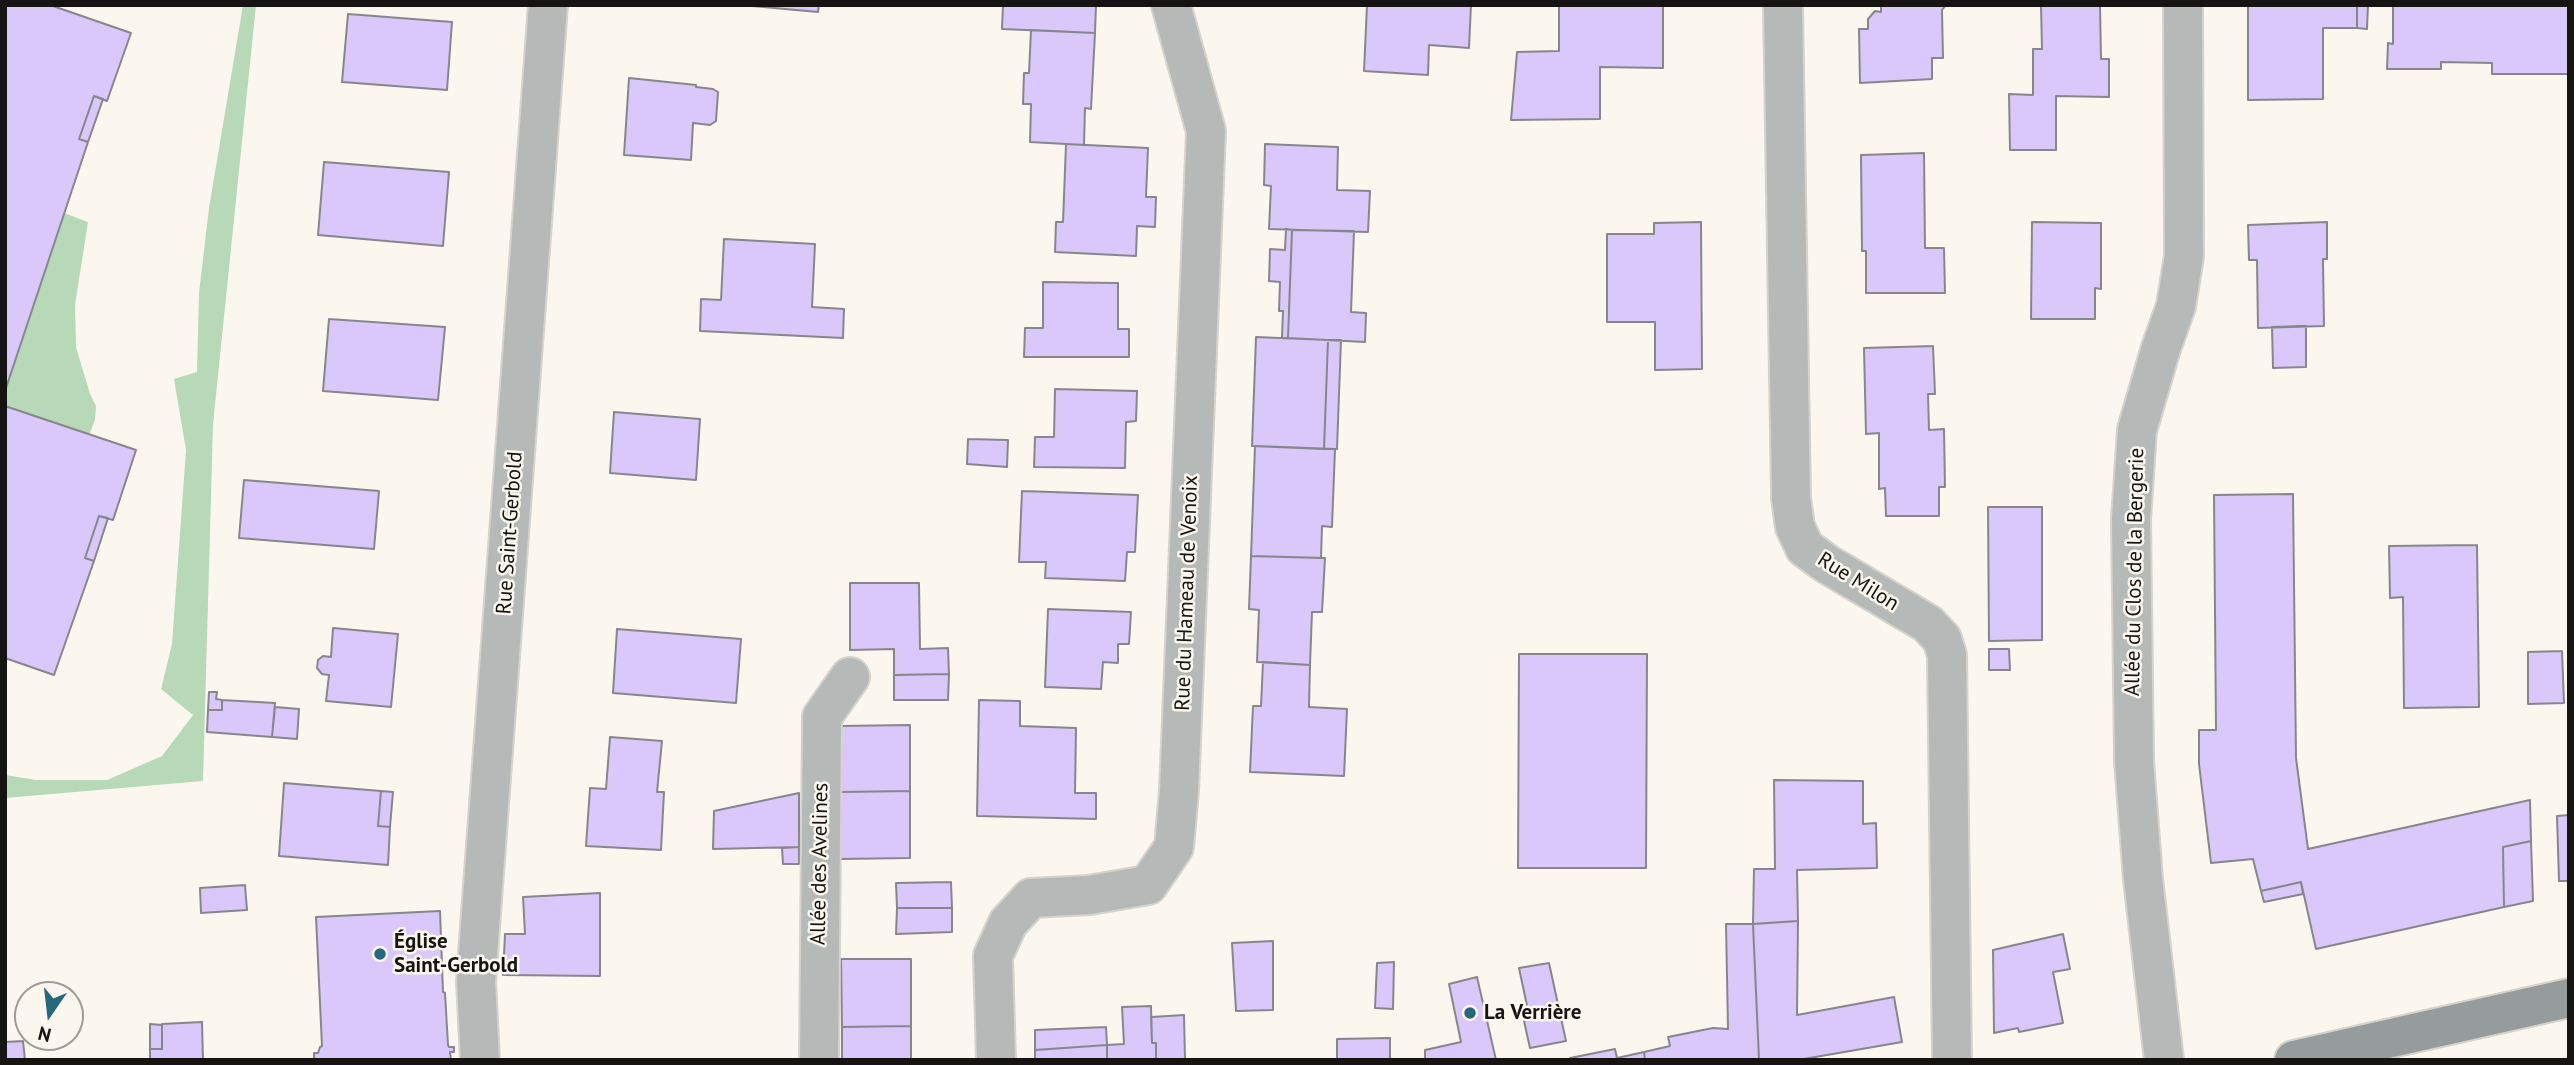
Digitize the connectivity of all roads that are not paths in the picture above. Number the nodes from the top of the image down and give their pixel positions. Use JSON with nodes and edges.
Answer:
{"nodes":[{"id":1,"x":548,"y":5,"type":"edge"},
{"id":2,"x":1171,"y":5,"type":"edge"},
{"id":3,"x":1783,"y":5,"type":"edge"},
{"id":4,"x":2183,"y":5,"type":"edge"},
{"id":5,"x":850,"y":677,"type":"dead end"},
{"id":6,"x":2569,"y":998,"type":"edge"},
{"id":7,"x":2344,"y":1054,"type":"edge"},
{"id":8,"x":481,"y":1060,"type":"edge"},
{"id":9,"x":819,"y":1060,"type":"edge"},
{"id":10,"x":996,"y":1060,"type":"edge"},
{"id":11,"x":1952,"y":1060,"type":"edge"},
{"id":12,"x":2164,"y":1060,"type":"edge"},
{"id":13,"x":2294,"y":1060,"type":"edge"}],
"edges":[{"from":1,"to":8,"type":"street","name":"Rue Saint-Gerbold"},
{"from":2,"to":10,"type":"street","name":"Rue du Hameau de Venoix"},
{"from":3,"to":11,"type":"street","name":"Rue Milon"},
{"from":4,"to":12,"type":"street","name":"Allée du Clos de la Bergerie"},
{"from":5,"to":9,"type":"street","name":"Allée des Avelines"},
{"from":6,"to":7,"type":"main road"},
{"from":7,"to":13,"type":"main road"}]}
